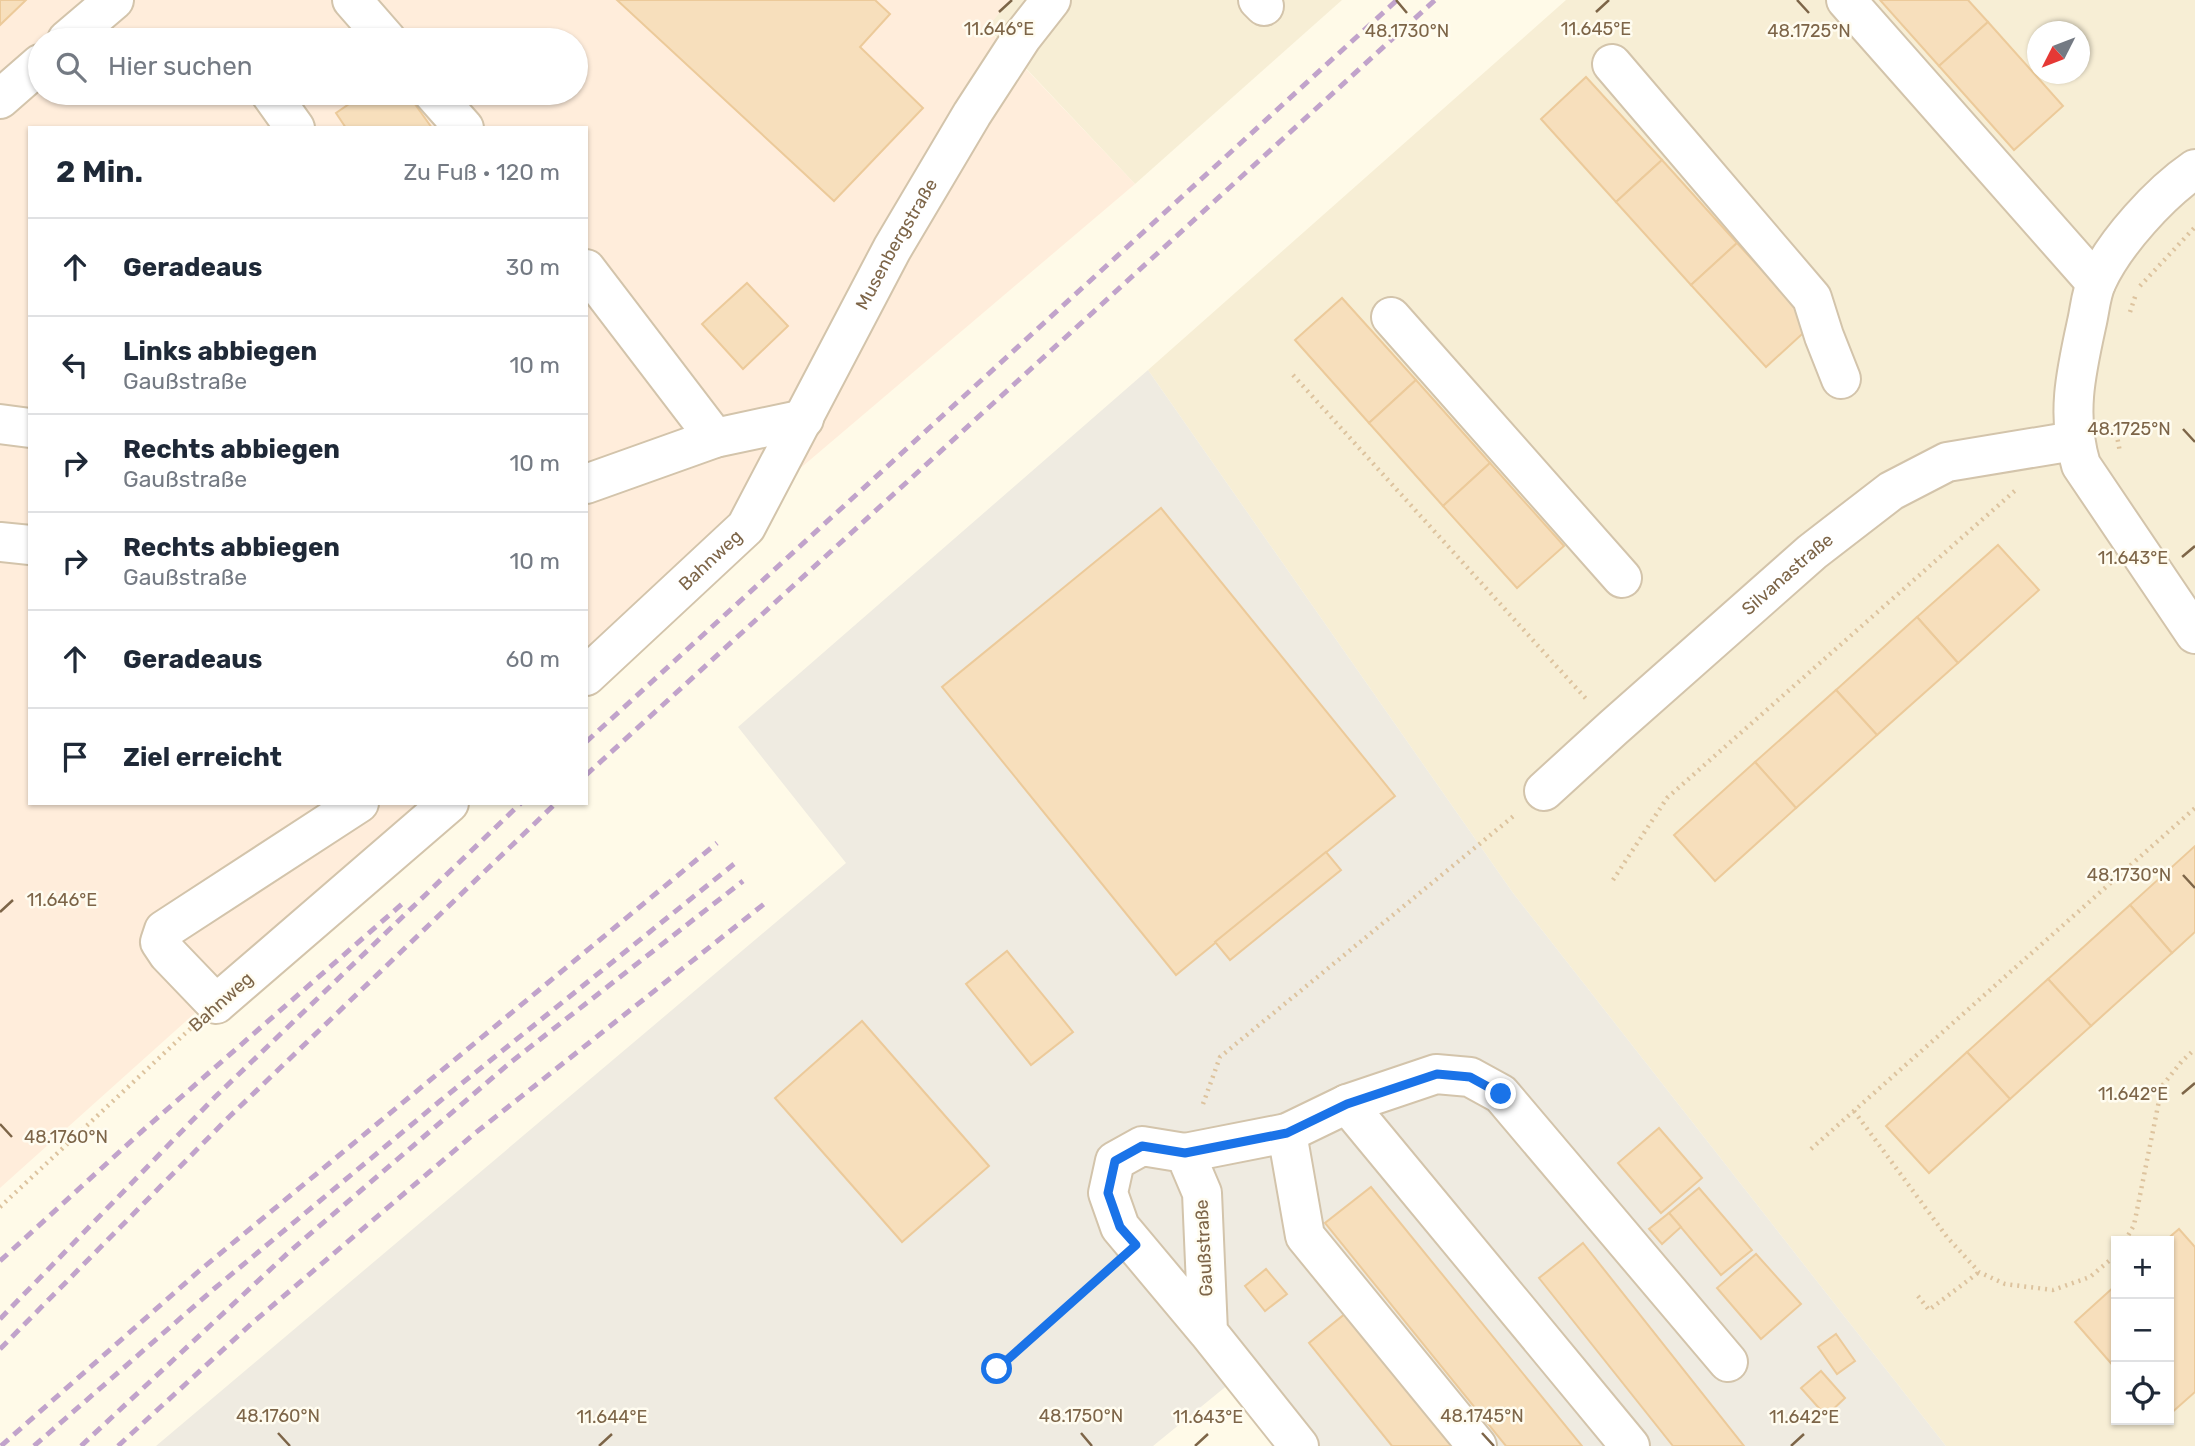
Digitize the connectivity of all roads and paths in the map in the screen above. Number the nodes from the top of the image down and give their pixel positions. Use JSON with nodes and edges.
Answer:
{"nodes":[{"id":1,"x":114,"y":0,"type":"edge"},
{"id":2,"x":352,"y":0,"type":"edge"},
{"id":3,"x":1051,"y":0,"type":"edge"},
{"id":4,"x":1846,"y":0,"type":"edge"},
{"id":5,"x":81,"y":28,"type":"edge"},
{"id":6,"x":376,"y":28,"type":"edge"},
{"id":7,"x":1612,"y":64,"type":"dead end"},
{"id":8,"x":28,"y":74,"type":"edge"},
{"id":9,"x":0,"y":99,"type":"edge"},
{"id":10,"x":279,"y":105,"type":"edge"},
{"id":11,"x":444,"y":105,"type":"edge"},
{"id":12,"x":294,"y":126,"type":"edge"},
{"id":13,"x":462,"y":126,"type":"edge"},
{"id":14,"x":2195,"y":169,"type":"edge"},
{"id":15,"x":2195,"y":227,"type":"edge"},
{"id":16,"x":588,"y":272,"type":"edge"},
{"id":17,"x":2096,"y":283,"type":"junction"},
{"id":18,"x":1391,"y":317,"type":"dead end"},
{"id":19,"x":2126,"y":324,"type":"dead end"},
{"id":20,"x":1293,"y":375,"type":"dead end"},
{"id":21,"x":1841,"y":379,"type":"dead end"},
{"id":22,"x":804,"y":419,"type":"junction"},
{"id":23,"x":2113,"y":419,"type":"dead end"},
{"id":24,"x":0,"y":424,"type":"edge"},
{"id":25,"x":28,"y":428,"type":"edge"},
{"id":26,"x":715,"y":438,"type":"junction"},
{"id":27,"x":2056,"y":445,"type":"junction"},
{"id":28,"x":2120,"y":453,"type":"dead end"},
{"id":29,"x":588,"y":483,"type":"edge"},
{"id":30,"x":0,"y":542,"type":"edge"},
{"id":31,"x":28,"y":545,"type":"edge"},
{"id":32,"x":1622,"y":578,"type":"dead end"},
{"id":33,"x":2195,"y":634,"type":"edge"},
{"id":34,"x":588,"y":674,"type":"edge"},
{"id":35,"x":1613,"y":728,"type":"junction"},
{"id":36,"x":1545,"y":791,"type":"joint"},
{"id":37,"x":356,"y":805,"type":"edge"},
{"id":38,"x":447,"y":805,"type":"edge"},
{"id":39,"x":2195,"y":808,"type":"edge"},
{"id":40,"x":1613,"y":880,"type":"dead end"},
{"id":41,"x":216,"y":1004,"type":"junction"},
{"id":42,"x":2195,"y":1049,"type":"edge"},
{"id":43,"x":1203,"y":1104,"type":"dead end"},
{"id":44,"x":1347,"y":1104,"type":"junction"},
{"id":45,"x":1854,"y":1111,"type":"junction"},
{"id":46,"x":1287,"y":1133,"type":"junction"},
{"id":47,"x":1811,"y":1149,"type":"dead end"},
{"id":48,"x":1185,"y":1153,"type":"junction"},
{"id":49,"x":0,"y":1208,"type":"edge"},
{"id":50,"x":2128,"y":1236,"type":"edge"},
{"id":51,"x":1136,"y":1245,"type":"junction"},
{"id":52,"x":2111,"y":1259,"type":"edge"},
{"id":53,"x":1979,"y":1272,"type":"junction"},
{"id":54,"x":1919,"y":1296,"type":"dead end"},
{"id":55,"x":1208,"y":1332,"type":"junction"},
{"id":56,"x":1728,"y":1362,"type":"dead end"},
{"id":57,"x":997,"y":1369,"type":"dead end"},
{"id":58,"x":1299,"y":1446,"type":"edge"},
{"id":59,"x":1477,"y":1446,"type":"edge"},
{"id":60,"x":1630,"y":1446,"type":"edge"}],
"edges":[{"from":1,"to":5,"type":"street"},
{"from":2,"to":6,"type":"street"},
{"from":3,"to":22,"type":"street","name":"Musenbergstraße"},
{"from":4,"to":17,"type":"street"},
{"from":7,"to":21,"type":"street"},
{"from":8,"to":9,"type":"street"},
{"from":10,"to":12,"type":"street"},
{"from":11,"to":13,"type":"street"},
{"from":14,"to":17,"type":"street"},
{"from":15,"to":19,"type":"path"},
{"from":16,"to":26,"type":"street"},
{"from":17,"to":27,"type":"street"},
{"from":18,"to":32,"type":"street"},
{"from":20,"to":35,"type":"path"},
{"from":22,"to":26,"type":"street"},
{"from":22,"to":34,"type":"street","name":"Bahnweg"},
{"from":23,"to":28,"type":"path"},
{"from":24,"to":25,"type":"street"},
{"from":26,"to":29,"type":"street"},
{"from":27,"to":33,"type":"street"},
{"from":27,"to":35,"type":"street","name":"Silvanastraße"},
{"from":27,"to":40,"type":"path"},
{"from":30,"to":31,"type":"street"},
{"from":35,"to":36,"type":"street","name":"Silvanastraße"},
{"from":36,"to":43,"type":"path"},
{"from":37,"to":41,"type":"street"},
{"from":38,"to":41,"type":"street","name":"Bahnweg"},
{"from":39,"to":45,"type":"path"},
{"from":41,"to":49,"type":"path","name":"Bahnweg"},
{"from":42,"to":50,"type":"path"},
{"from":44,"to":46,"type":"street"},
{"from":44,"to":56,"type":"street"},
{"from":44,"to":60,"type":"street"},
{"from":45,"to":47,"type":"path"},
{"from":45,"to":53,"type":"path"},
{"from":46,"to":48,"type":"street"},
{"from":46,"to":59,"type":"street"},
{"from":48,"to":51,"type":"street","name":"Gaußstraße"},
{"from":48,"to":55,"type":"street","name":"Gaußstraße"},
{"from":51,"to":55,"type":"street","name":"Gaußstraße"},
{"from":51,"to":57,"type":"path"},
{"from":52,"to":53,"type":"path"},
{"from":53,"to":54,"type":"path"},
{"from":55,"to":58,"type":"street","name":"Gaußstraße"}]}
